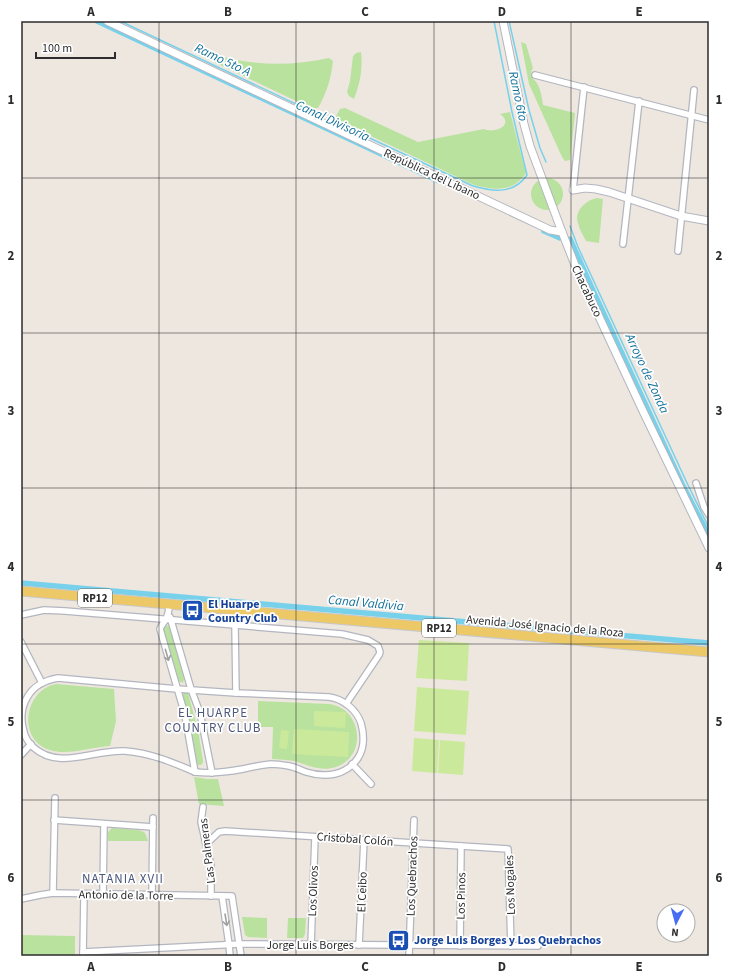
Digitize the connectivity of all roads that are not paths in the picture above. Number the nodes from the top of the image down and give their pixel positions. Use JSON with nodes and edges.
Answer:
{"nodes":[{"id":1,"x":108,"y":21,"type":"edge"},
{"id":2,"x":503,"y":21,"type":"edge"},
{"id":3,"x":535,"y":74,"type":"dead end"},
{"id":4,"x":584,"y":87,"type":"junction"},
{"id":5,"x":694,"y":90,"type":"dead end"},
{"id":6,"x":639,"y":101,"type":"junction"},
{"id":7,"x":692,"y":115,"type":"junction"},
{"id":8,"x":709,"y":120,"type":"edge"},
{"id":9,"x":573,"y":190,"type":"joint"},
{"id":10,"x":628,"y":198,"type":"junction"},
{"id":11,"x":681,"y":216,"type":"junction"},
{"id":12,"x":709,"y":221,"type":"edge"},
{"id":13,"x":562,"y":232,"type":"junction"},
{"id":14,"x":623,"y":244,"type":"dead end"},
{"id":15,"x":678,"y":251,"type":"dead end"},
{"id":16,"x":696,"y":482,"type":"dead end"},
{"id":17,"x":709,"y":515,"type":"edge"},
{"id":18,"x":709,"y":548,"type":"edge"},
{"id":19,"x":21,"y":592,"type":"edge"},
{"id":20,"x":169,"y":608,"type":"junction"},
{"id":21,"x":21,"y":615,"type":"edge"},
{"id":22,"x":168,"y":620,"type":"junction"},
{"id":23,"x":235,"y":625,"type":"junction"},
{"id":24,"x":21,"y":642,"type":"edge"},
{"id":25,"x":709,"y":652,"type":"edge"},
{"id":26,"x":42,"y":683,"type":"junction"},
{"id":27,"x":177,"y":689,"type":"junction"},
{"id":28,"x":191,"y":689,"type":"junction"},
{"id":29,"x":236,"y":693,"type":"junction"},
{"id":30,"x":346,"y":704,"type":"junction"},
{"id":31,"x":31,"y":744,"type":"junction"},
{"id":32,"x":21,"y":755,"type":"edge"},
{"id":33,"x":352,"y":764,"type":"junction"},
{"id":34,"x":195,"y":772,"type":"junction"},
{"id":35,"x":212,"y":773,"type":"junction"},
{"id":36,"x":371,"y":784,"type":"dead end"},
{"id":37,"x":55,"y":798,"type":"dead end"},
{"id":38,"x":203,"y":807,"type":"dead end"},
{"id":39,"x":153,"y":818,"type":"dead end"},
{"id":40,"x":54,"y":820,"type":"junction"},
{"id":41,"x":414,"y":820,"type":"dead end"},
{"id":42,"x":104,"y":824,"type":"junction"},
{"id":43,"x":153,"y":827,"type":"junction"},
{"id":44,"x":315,"y":837,"type":"junction"},
{"id":45,"x":364,"y":840,"type":"junction"},
{"id":46,"x":413,"y":843,"type":"junction"},
{"id":47,"x":206,"y":844,"type":"junction"},
{"id":48,"x":461,"y":846,"type":"junction"},
{"id":49,"x":508,"y":849,"type":"joint"},
{"id":50,"x":53,"y":893,"type":"junction"},
{"id":51,"x":84,"y":894,"type":"junction"},
{"id":52,"x":103,"y":894,"type":"junction"},
{"id":53,"x":152,"y":895,"type":"junction"},
{"id":54,"x":211,"y":896,"type":"junction"},
{"id":55,"x":222,"y":896,"type":"junction"},
{"id":56,"x":21,"y":899,"type":"edge"},
{"id":57,"x":240,"y":944,"type":"junction"},
{"id":58,"x":230,"y":945,"type":"junction"},
{"id":59,"x":311,"y":945,"type":"junction"},
{"id":60,"x":359,"y":945,"type":"junction"},
{"id":61,"x":409,"y":945,"type":"junction"},
{"id":62,"x":460,"y":946,"type":"junction"},
{"id":63,"x":511,"y":946,"type":"junction"},
{"id":64,"x":538,"y":946,"type":"dead end"},
{"id":65,"x":83,"y":954,"type":"edge"},
{"id":66,"x":230,"y":956,"type":"edge"},
{"id":67,"x":241,"y":956,"type":"edge"},
{"id":68,"x":409,"y":956,"type":"edge"}],
"edges":[{"from":1,"to":13,"type":"street","name":"República del Líbano"},
{"from":2,"to":13,"type":"street","name":"Chacabuco"},
{"from":3,"to":4,"type":"street"},
{"from":4,"to":6,"type":"street"},
{"from":4,"to":9,"type":"street"},
{"from":5,"to":7,"type":"street"},
{"from":6,"to":7,"type":"street"},
{"from":6,"to":10,"type":"street"},
{"from":7,"to":8,"type":"street"},
{"from":7,"to":11,"type":"street"},
{"from":9,"to":10,"type":"street"},
{"from":10,"to":11,"type":"street"},
{"from":10,"to":14,"type":"street"},
{"from":11,"to":12,"type":"street"},
{"from":11,"to":15,"type":"street"},
{"from":13,"to":18,"type":"street","name":"Chacabuco"},
{"from":16,"to":17,"type":"street"},
{"from":19,"to":20,"type":"main road","name":"Avenida José Ignacio de la Roza","number":"RP12"},
{"from":20,"to":22,"type":"street"},
{"from":20,"to":25,"type":"main road","name":"Avenida José Ignacio de la Roza","number":"RP12"},
{"from":21,"to":22,"type":"street"},
{"from":22,"to":23,"type":"street"},
{"from":22,"to":27,"type":"street","one_way":true},
{"from":22,"to":28,"type":"street"},
{"from":23,"to":29,"type":"street"},
{"from":23,"to":30,"type":"street"},
{"from":24,"to":26,"type":"street"},
{"from":26,"to":27,"type":"street"},
{"from":26,"to":31,"type":"street"},
{"from":27,"to":28,"type":"street"},
{"from":27,"to":34,"type":"street"},
{"from":28,"to":29,"type":"street"},
{"from":28,"to":35,"type":"street"},
{"from":29,"to":30,"type":"street"},
{"from":30,"to":33,"type":"street"},
{"from":31,"to":32,"type":"street"},
{"from":31,"to":34,"type":"street"},
{"from":33,"to":35,"type":"street"},
{"from":33,"to":36,"type":"street"},
{"from":34,"to":35,"type":"street"},
{"from":37,"to":40,"type":"street"},
{"from":38,"to":47,"type":"street","name":"Las Palmeras"},
{"from":39,"to":43,"type":"street"},
{"from":40,"to":42,"type":"street"},
{"from":40,"to":50,"type":"street"},
{"from":41,"to":46,"type":"street","name":"Los Quebrachos"},
{"from":42,"to":43,"type":"street"},
{"from":42,"to":52,"type":"street"},
{"from":43,"to":53,"type":"street"},
{"from":44,"to":45,"type":"street","name":"Cristobal Colón"},
{"from":44,"to":47,"type":"street","name":"Cristobal Colón"},
{"from":44,"to":59,"type":"street","name":"Los Olivos"},
{"from":45,"to":46,"type":"street","name":"Cristobal Colón"},
{"from":45,"to":60,"type":"street","name":"El Ceibo"},
{"from":46,"to":48,"type":"street","name":"Cristobal Colón"},
{"from":46,"to":61,"type":"street","name":"Los Quebrachos"},
{"from":47,"to":54,"type":"street","name":"Las Palmeras"},
{"from":48,"to":49,"type":"street","name":"Cristobal Colón"},
{"from":48,"to":62,"type":"street","name":"Los Pinos"},
{"from":49,"to":63,"type":"street","name":"Los Nogales"},
{"from":50,"to":51,"type":"street","name":"Antonio de la Torre"},
{"from":50,"to":56,"type":"street","name":"Antonio de la Torre"},
{"from":51,"to":52,"type":"street","name":"Antonio de la Torre"},
{"from":51,"to":65,"type":"street"},
{"from":52,"to":53,"type":"street","name":"Antonio de la Torre"},
{"from":53,"to":54,"type":"street","name":"Antonio de la Torre"},
{"from":54,"to":55,"type":"street","name":"Antonio de la Torre"},
{"from":55,"to":57,"type":"street","name":"Antonio de la Torre"},
{"from":55,"to":58,"type":"street","name":"Las Palmeras","one_way":true},
{"from":57,"to":58,"type":"street","name":"Jorge Luis Borges"},
{"from":57,"to":59,"type":"street","name":"Jorge Luis Borges"},
{"from":57,"to":67,"type":"street"},
{"from":58,"to":65,"type":"street","name":"Jorge Luis Borges"},
{"from":58,"to":66,"type":"street","name":"Las Palmeras"},
{"from":59,"to":60,"type":"street","name":"Jorge Luis Borges"},
{"from":60,"to":61,"type":"street","name":"Jorge Luis Borges"},
{"from":61,"to":62,"type":"street","name":"Jorge Luis Borges"},
{"from":61,"to":68,"type":"street","name":"Los Quebrachos"},
{"from":62,"to":63,"type":"street","name":"Jorge Luis Borges"},
{"from":63,"to":64,"type":"street","name":"Jorge Luis Borges"}]}
